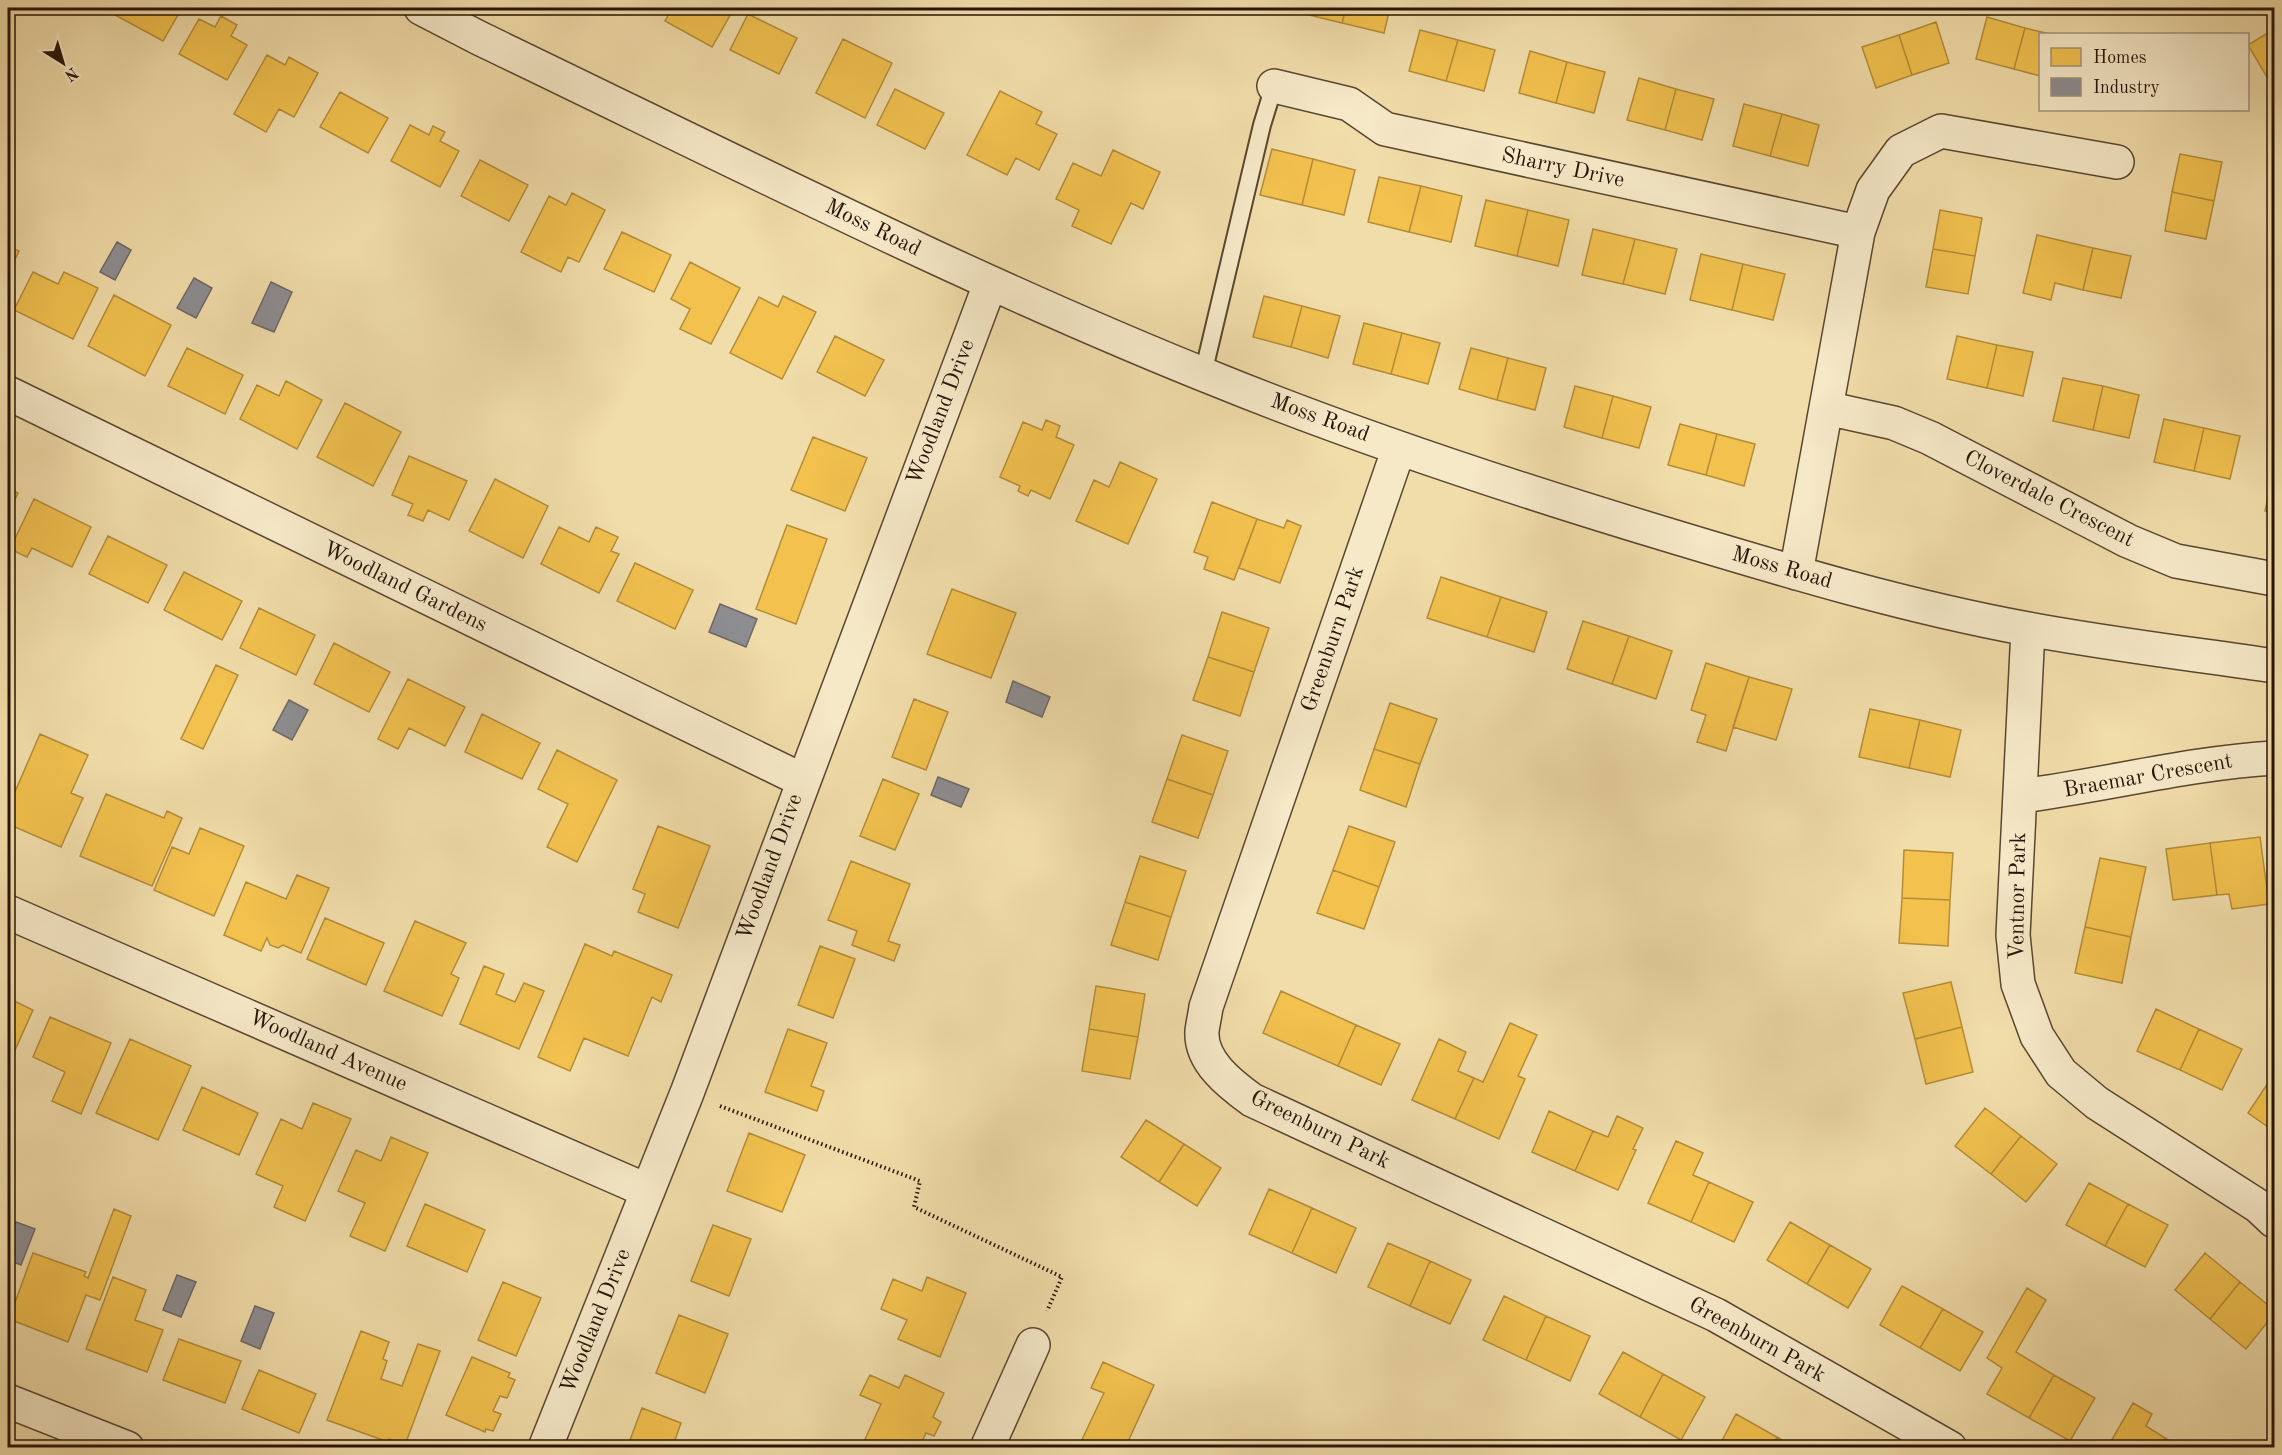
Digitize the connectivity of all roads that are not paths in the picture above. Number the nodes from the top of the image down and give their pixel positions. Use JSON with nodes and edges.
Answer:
{"nodes":[{"id":1,"x":421,"y":8,"type":"edge"},
{"id":2,"x":1274,"y":86,"type":"joint"},
{"id":3,"x":2117,"y":162,"type":"dead end"},
{"id":4,"x":1858,"y":232,"type":"junction"},
{"id":5,"x":990,"y":284,"type":"junction"},
{"id":6,"x":1203,"y":374,"type":"junction"},
{"id":7,"x":8,"y":393,"type":"edge"},
{"id":8,"x":1826,"y":408,"type":"junction"},
{"id":9,"x":1399,"y":448,"type":"junction"},
{"id":10,"x":1796,"y":573,"type":"junction"},
{"id":11,"x":2274,"y":579,"type":"edge"},
{"id":12,"x":2028,"y":629,"type":"junction"},
{"id":13,"x":2274,"y":666,"type":"edge"},
{"id":14,"x":2274,"y":758,"type":"edge"},
{"id":15,"x":802,"y":780,"type":"junction"},
{"id":16,"x":2021,"y":796,"type":"junction"},
{"id":17,"x":8,"y":912,"type":"edge"},
{"id":18,"x":648,"y":1191,"type":"junction"},
{"id":19,"x":2274,"y":1221,"type":"edge"},
{"id":20,"x":1033,"y":1345,"type":"road end"},
{"id":21,"x":8,"y":1401,"type":"edge"},
{"id":22,"x":1910,"y":1438,"type":"edge"},
{"id":23,"x":127,"y":1448,"type":"edge"},
{"id":24,"x":544,"y":1448,"type":"edge"},
{"id":25,"x":987,"y":1448,"type":"edge"},
{"id":26,"x":1950,"y":1448,"type":"edge"}],
"edges":[{"from":1,"to":5,"type":"street","name":"Moss Road"},
{"from":2,"to":4,"type":"street","name":"Sharry Drive"},
{"from":2,"to":6,"type":"lane"},
{"from":3,"to":4,"type":"street"},
{"from":4,"to":8,"type":"street"},
{"from":5,"to":6,"type":"street","name":"Moss Road"},
{"from":5,"to":15,"type":"street","name":"Woodland Drive"},
{"from":6,"to":9,"type":"street","name":"Moss Road"},
{"from":7,"to":15,"type":"street","name":"Woodland Gardens"},
{"from":8,"to":10,"type":"street"},
{"from":8,"to":11,"type":"street","name":"Cloverdale Crescent"},
{"from":9,"to":10,"type":"street","name":"Moss Road"},
{"from":9,"to":22,"type":"street","name":"Greenburn Park"},
{"from":10,"to":12,"type":"street","name":"Moss Road"},
{"from":12,"to":13,"type":"street","name":"Moss Road"},
{"from":12,"to":16,"type":"street","name":"Ventnor Park"},
{"from":14,"to":16,"type":"street","name":"Braemar Crescent"},
{"from":15,"to":18,"type":"street","name":"Woodland Drive"},
{"from":16,"to":19,"type":"street","name":"Ventnor Park"},
{"from":17,"to":18,"type":"street","name":"Woodland Avenue"},
{"from":18,"to":24,"type":"street","name":"Woodland Drive"},
{"from":20,"to":25,"type":"street"},
{"from":21,"to":23,"type":"street"},
{"from":22,"to":26,"type":"street","name":"Greenburn Park"}]}
